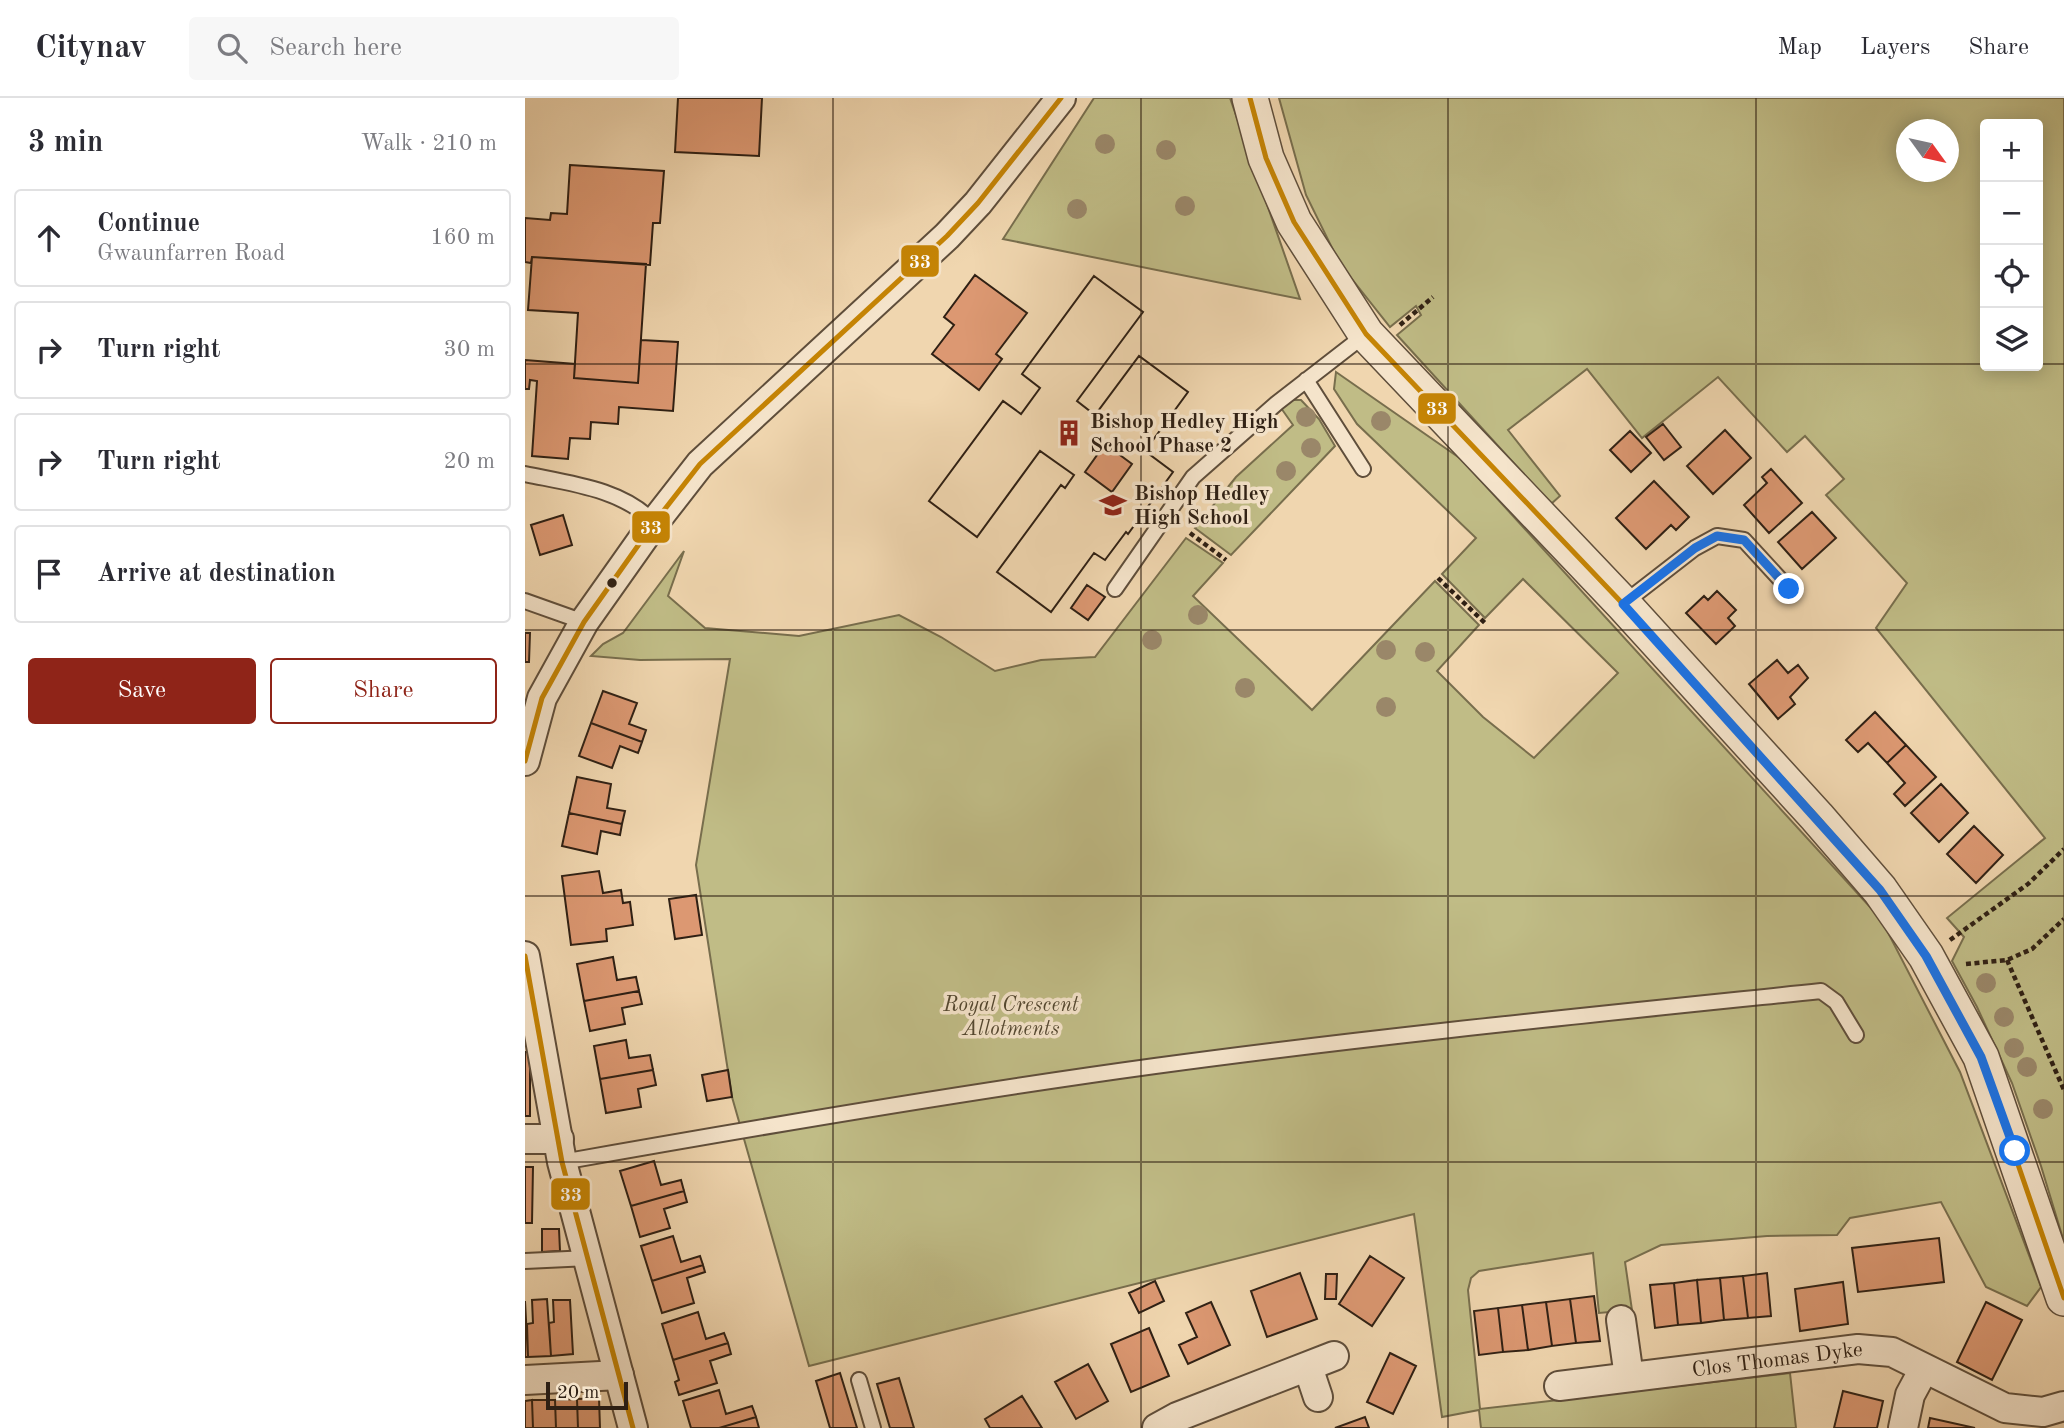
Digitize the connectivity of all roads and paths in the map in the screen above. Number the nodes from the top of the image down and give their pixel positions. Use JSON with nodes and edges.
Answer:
{"nodes":[{"id":1,"x":1061,"y":98,"type":"edge"},
{"id":2,"x":1250,"y":98,"type":"edge"},
{"id":3,"x":1433,"y":298,"type":"dead end"},
{"id":4,"x":1380,"y":333,"type":"junction"},
{"id":5,"x":1306,"y":380,"type":"junction"},
{"id":6,"x":1363,"y":470,"type":"dead end"},
{"id":7,"x":525,"y":474,"type":"edge"},
{"id":8,"x":654,"y":523,"type":"junction"},
{"id":9,"x":1190,"y":533,"type":"dead end"},
{"id":10,"x":1226,"y":560,"type":"dead end"},
{"id":11,"x":1439,"y":578,"type":"dead end"},
{"id":12,"x":1115,"y":589,"type":"dead end"},
{"id":13,"x":1789,"y":589,"type":"dead end"},
{"id":14,"x":525,"y":601,"type":"edge"},
{"id":15,"x":1623,"y":604,"type":"junction"},
{"id":16,"x":584,"y":622,"type":"junction"},
{"id":17,"x":1486,"y":624,"type":"dead end"},
{"id":18,"x":533,"y":694,"type":"edge"},
{"id":19,"x":525,"y":761,"type":"edge"},
{"id":20,"x":2064,"y":849,"type":"edge"},
{"id":21,"x":2064,"y":919,"type":"edge"},
{"id":22,"x":525,"y":956,"type":"edge"},
{"id":23,"x":2007,"y":960,"type":"junction"},
{"id":24,"x":1930,"y":965,"type":"junction"},
{"id":25,"x":531,"y":1024,"type":"edge"},
{"id":26,"x":1856,"y":1035,"type":"dead end"},
{"id":27,"x":2064,"y":1090,"type":"edge"},
{"id":28,"x":525,"y":1139,"type":"edge"},
{"id":29,"x":560,"y":1151,"type":"junction"},
{"id":30,"x":589,"y":1258,"type":"junction"},
{"id":31,"x":525,"y":1261,"type":"edge"},
{"id":32,"x":2064,"y":1297,"type":"edge"},
{"id":33,"x":1622,"y":1320,"type":"dead end"},
{"id":34,"x":1334,"y":1356,"type":"dead end"},
{"id":35,"x":1308,"y":1367,"type":"junction"},
{"id":36,"x":1924,"y":1369,"type":"junction"},
{"id":37,"x":619,"y":1375,"type":"junction"},
{"id":38,"x":1629,"y":1377,"type":"junction"},
{"id":39,"x":525,"y":1380,"type":"edge"},
{"id":40,"x":859,"y":1380,"type":"dead end"},
{"id":41,"x":1559,"y":1386,"type":"dead end"},
{"id":42,"x":1318,"y":1397,"type":"dead end"},
{"id":43,"x":2064,"y":1406,"type":"edge"},
{"id":44,"x":633,"y":1428,"type":"edge"},
{"id":45,"x":873,"y":1428,"type":"edge"},
{"id":46,"x":1157,"y":1428,"type":"edge"},
{"id":47,"x":1903,"y":1428,"type":"edge"}],
"edges":[{"from":1,"to":8,"type":"street"},
{"from":2,"to":4,"type":"street"},
{"from":3,"to":4,"type":"path"},
{"from":4,"to":5,"type":"lane"},
{"from":4,"to":15,"type":"street"},
{"from":5,"to":6,"type":"lane"},
{"from":5,"to":12,"type":"lane"},
{"from":7,"to":8,"type":"lane"},
{"from":8,"to":16,"type":"street"},
{"from":9,"to":10,"type":"path"},
{"from":11,"to":17,"type":"path"},
{"from":13,"to":15,"type":"lane"},
{"from":14,"to":16,"type":"lane"},
{"from":15,"to":24,"type":"street"},
{"from":16,"to":18,"type":"street"},
{"from":18,"to":19,"type":"street"},
{"from":20,"to":24,"type":"path"},
{"from":21,"to":23,"type":"path"},
{"from":22,"to":25,"type":"street"},
{"from":23,"to":24,"type":"path"},
{"from":23,"to":27,"type":"path"},
{"from":24,"to":32,"type":"street"},
{"from":25,"to":29,"type":"street"},
{"from":26,"to":29,"type":"lane"},
{"from":28,"to":29,"type":"street"},
{"from":29,"to":30,"type":"street"},
{"from":30,"to":31,"type":"lane"},
{"from":30,"to":37,"type":"street"},
{"from":33,"to":38,"type":"street"},
{"from":34,"to":35,"type":"street"},
{"from":35,"to":42,"type":"street"},
{"from":35,"to":46,"type":"street"},
{"from":36,"to":38,"type":"street","name":"Clos Thomas Dyke"},
{"from":36,"to":43,"type":"street","name":"Clos Thomas Dyke"},
{"from":36,"to":47,"type":"street"},
{"from":37,"to":39,"type":"street"},
{"from":37,"to":44,"type":"street"},
{"from":38,"to":41,"type":"street","name":"Clos Thomas Dyke"},
{"from":40,"to":45,"type":"lane"}]}
